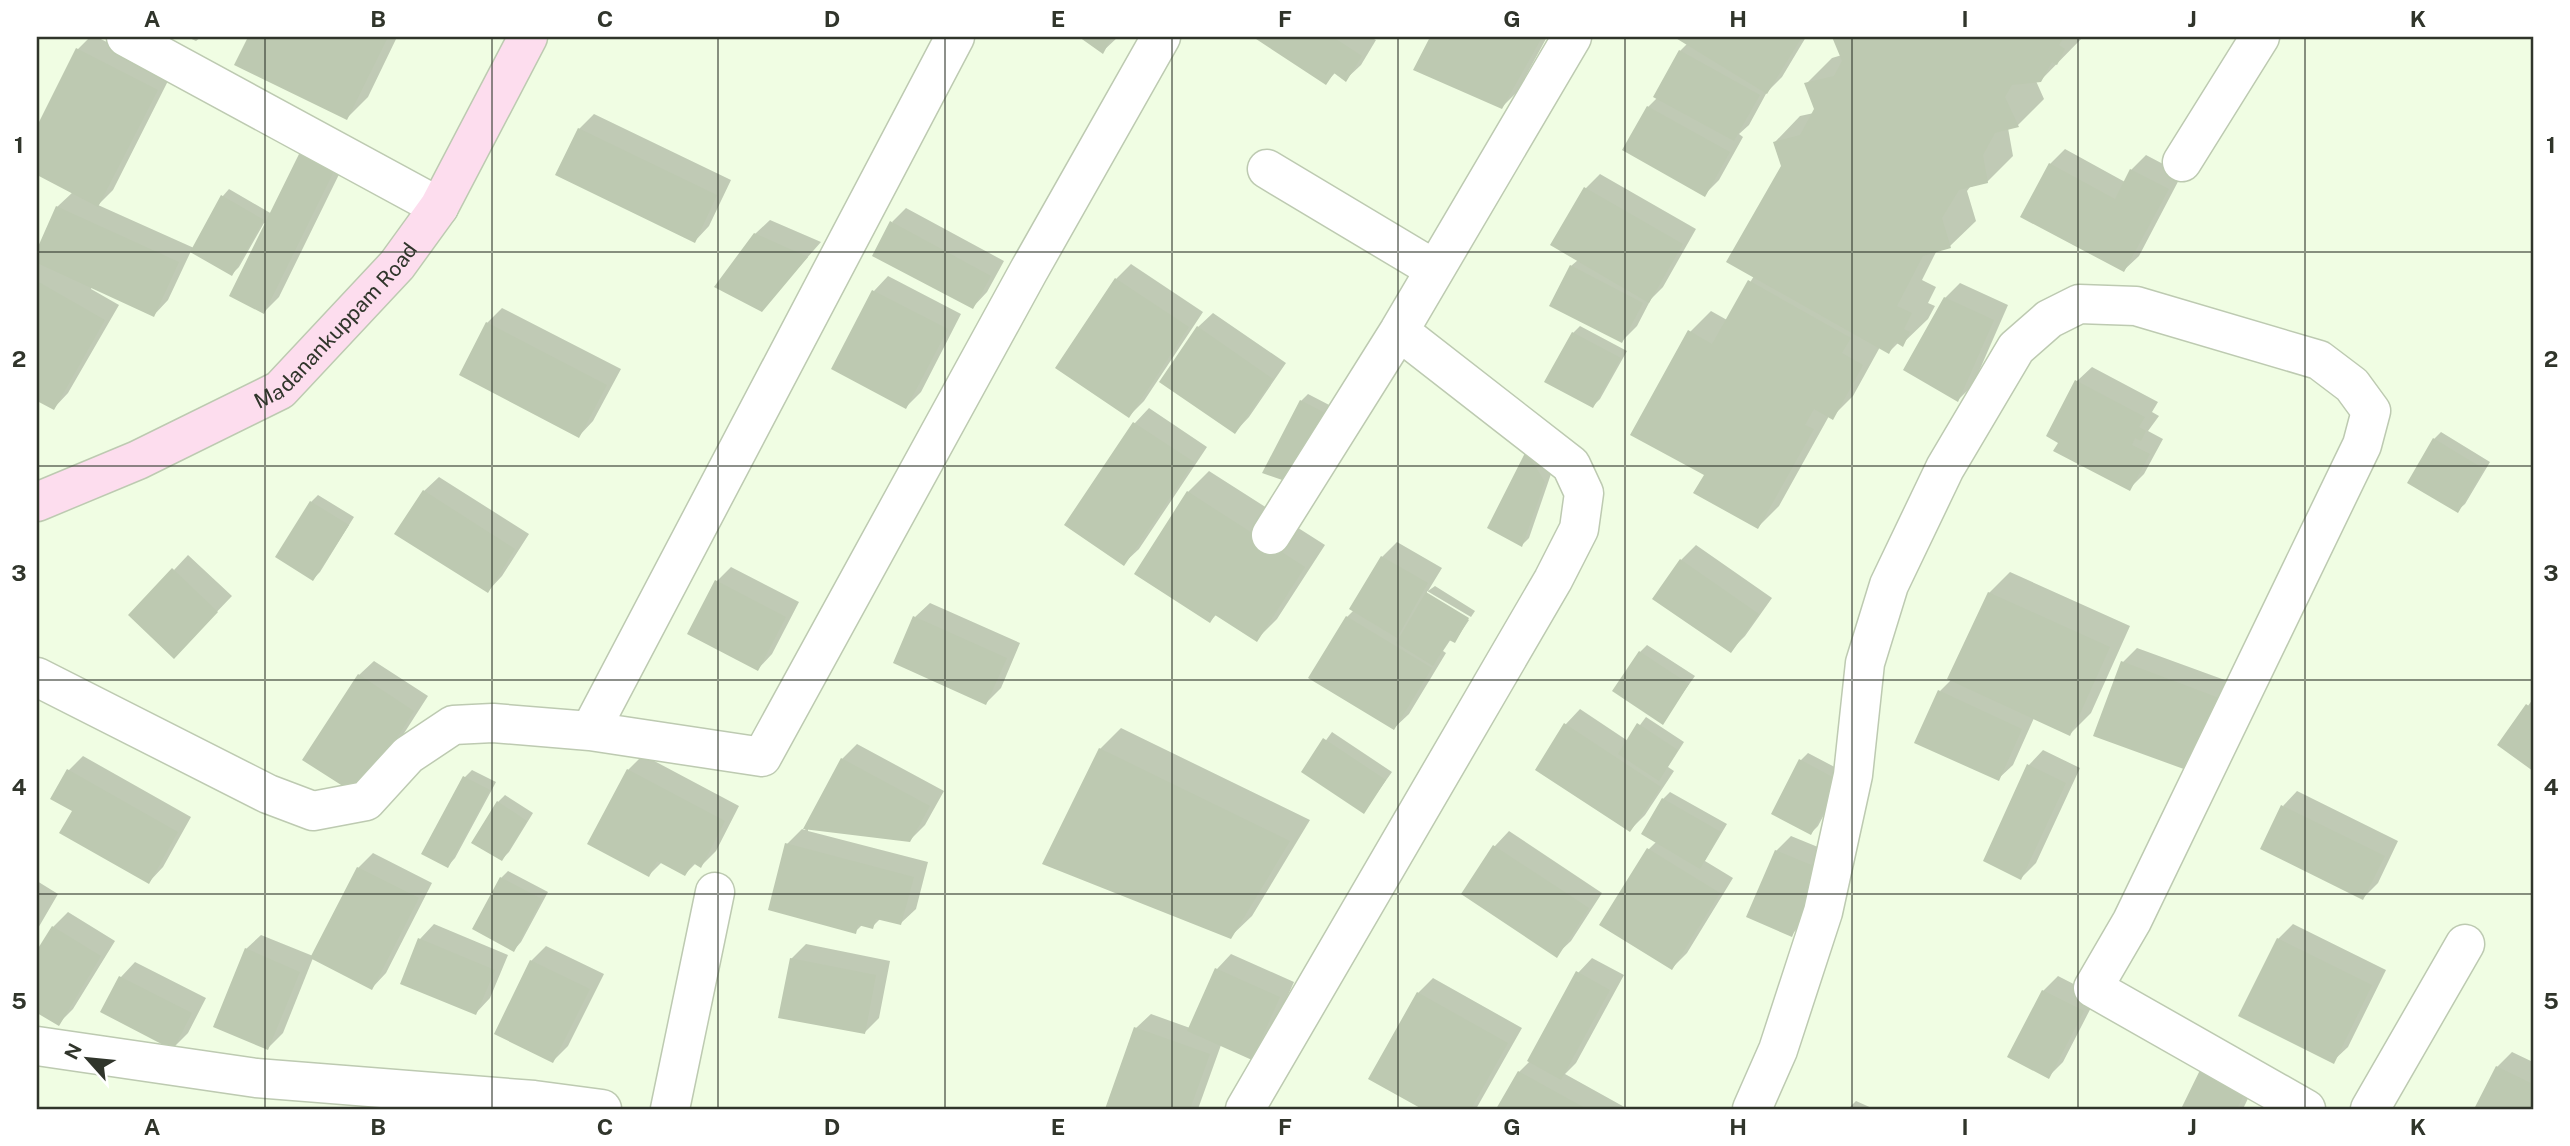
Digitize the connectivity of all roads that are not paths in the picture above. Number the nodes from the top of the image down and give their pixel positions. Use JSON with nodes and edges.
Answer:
{"nodes":[{"id":1,"x":126,"y":37,"type":"edge"},
{"id":2,"x":528,"y":37,"type":"edge"},
{"id":3,"x":955,"y":37,"type":"edge"},
{"id":4,"x":1161,"y":37,"type":"edge"},
{"id":5,"x":1572,"y":37,"type":"edge"},
{"id":6,"x":2260,"y":37,"type":"edge"},
{"id":7,"x":2182,"y":162,"type":"dead end"},
{"id":8,"x":1267,"y":169,"type":"dead end"},
{"id":9,"x":439,"y":207,"type":"junction"},
{"id":10,"x":1434,"y":269,"type":"junction"},
{"id":11,"x":1399,"y":331,"type":"junction"},
{"id":12,"x":37,"y":502,"type":"edge"},
{"id":13,"x":1271,"y":535,"type":"dead end"},
{"id":14,"x":37,"y":677,"type":"edge"},
{"id":15,"x":590,"y":731,"type":"junction"},
{"id":16,"x":715,"y":892,"type":"dead end"},
{"id":17,"x":2465,"y":944,"type":"dead end"},
{"id":18,"x":37,"y":1046,"type":"edge"},
{"id":19,"x":602,"y":1109,"type":"edge"},
{"id":20,"x":670,"y":1109,"type":"edge"},
{"id":21,"x":1245,"y":1109,"type":"edge"},
{"id":22,"x":1752,"y":1109,"type":"edge"},
{"id":23,"x":2305,"y":1109,"type":"edge"},
{"id":24,"x":2370,"y":1109,"type":"edge"}],
"edges":[{"from":1,"to":9,"type":"street"},
{"from":2,"to":9,"type":"main road","name":"Madanankuppam Road"},
{"from":3,"to":15,"type":"street"},
{"from":4,"to":15,"type":"street"},
{"from":5,"to":10,"type":"street"},
{"from":6,"to":7,"type":"street"},
{"from":8,"to":10,"type":"street"},
{"from":9,"to":12,"type":"main road","name":"Madanankuppam Road"},
{"from":10,"to":11,"type":"street"},
{"from":11,"to":13,"type":"street"},
{"from":11,"to":21,"type":"street"},
{"from":14,"to":15,"type":"street"},
{"from":16,"to":20,"type":"street"},
{"from":17,"to":24,"type":"street"},
{"from":18,"to":19,"type":"street"},
{"from":22,"to":23,"type":"street"}]}
